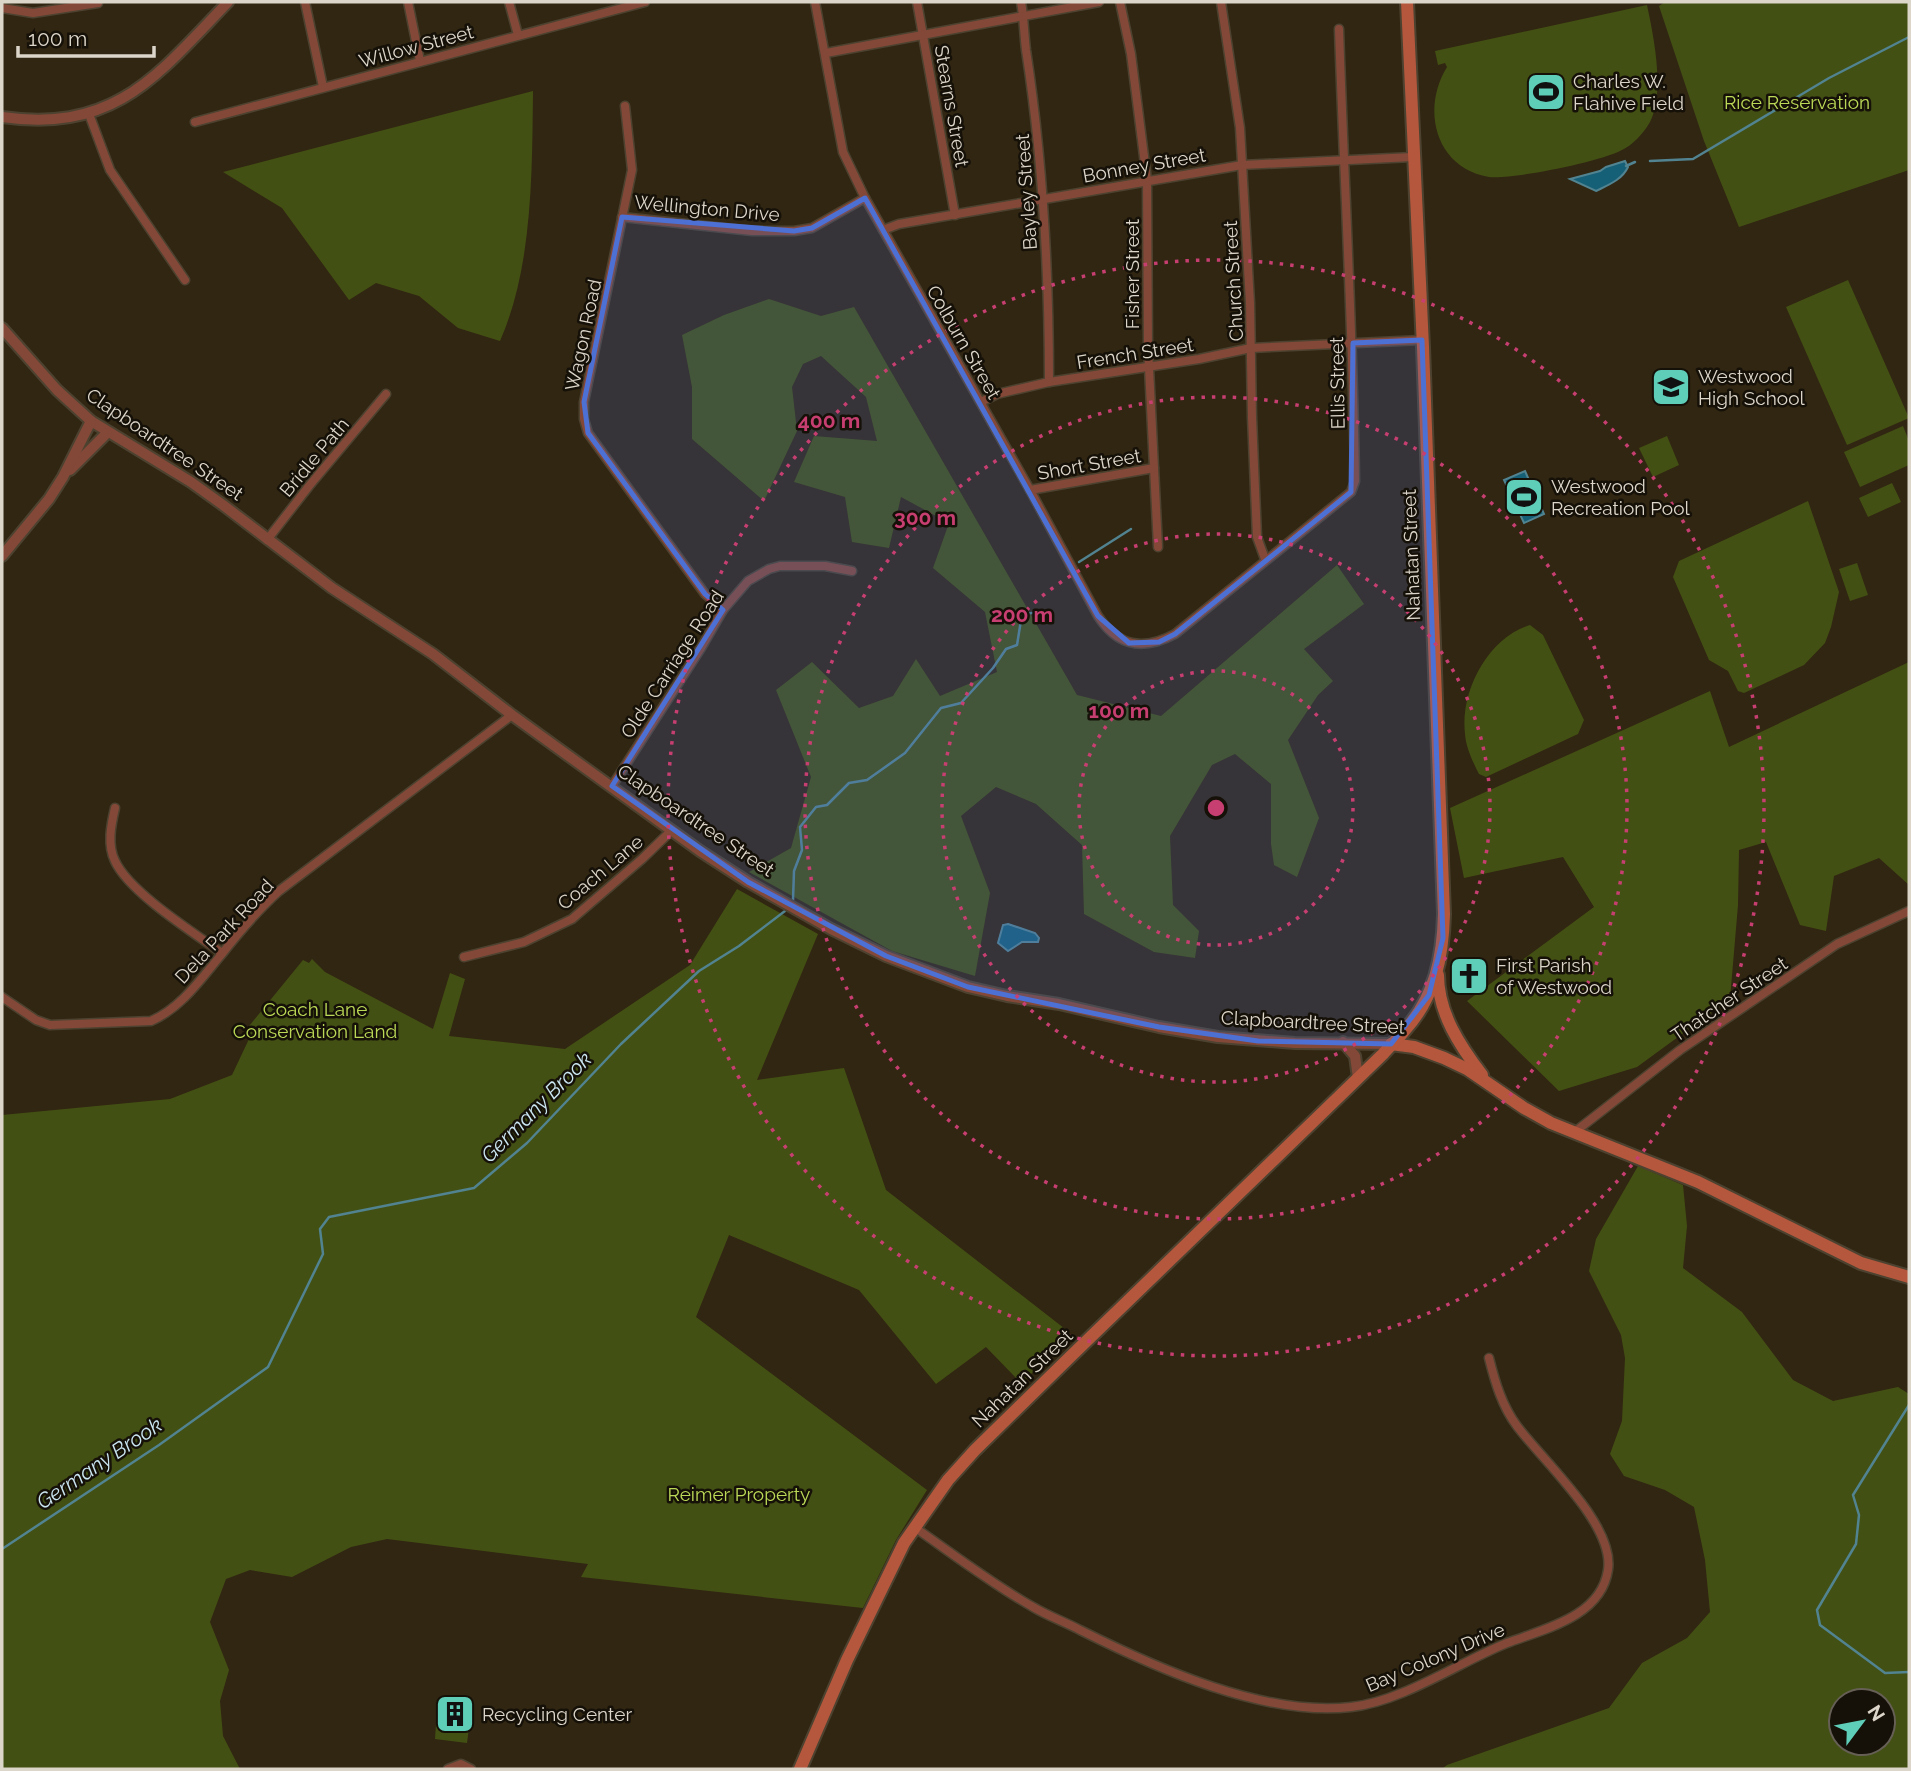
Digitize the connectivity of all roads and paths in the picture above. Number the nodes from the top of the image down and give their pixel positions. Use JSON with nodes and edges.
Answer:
{"nodes":[{"id":1,"x":228,"y":2,"type":"edge"},
{"id":2,"x":305,"y":2,"type":"edge"},
{"id":3,"x":408,"y":2,"type":"edge"},
{"id":4,"x":509,"y":2,"type":"edge"},
{"id":5,"x":645,"y":2,"type":"edge"},
{"id":6,"x":815,"y":2,"type":"edge"},
{"id":7,"x":917,"y":2,"type":"edge"},
{"id":8,"x":1021,"y":2,"type":"edge"},
{"id":9,"x":1099,"y":2,"type":"edge"},
{"id":10,"x":1121,"y":2,"type":"edge"},
{"id":11,"x":1221,"y":2,"type":"edge"},
{"id":12,"x":1407,"y":2,"type":"edge"},
{"id":13,"x":98,"y":3,"type":"edge"},
{"id":14,"x":616,"y":6,"type":"edge"},
{"id":15,"x":2,"y":8,"type":"edge"},
{"id":16,"x":1023,"y":14,"type":"junction"},
{"id":17,"x":1339,"y":29,"type":"dead end"},
{"id":18,"x":922,"y":33,"type":"junction"},
{"id":19,"x":517,"y":35,"type":"junction"},
{"id":20,"x":825,"y":52,"type":"junction"},
{"id":21,"x":419,"y":61,"type":"junction"},
{"id":22,"x":323,"y":87,"type":"junction"},
{"id":23,"x":625,"y":106,"type":"dead end"},
{"id":24,"x":89,"y":114,"type":"junction"},
{"id":25,"x":2,"y":117,"type":"edge"},
{"id":26,"x":195,"y":122,"type":"dead end"},
{"id":27,"x":1413,"y":157,"type":"junction"},
{"id":28,"x":1344,"y":159,"type":"junction"},
{"id":29,"x":1242,"y":165,"type":"junction"},
{"id":30,"x":1147,"y":180,"type":"junction"},
{"id":31,"x":865,"y":198,"type":"junction"},
{"id":32,"x":1044,"y":199,"type":"junction"},
{"id":33,"x":955,"y":215,"type":"junction"},
{"id":34,"x":622,"y":217,"type":"junction"},
{"id":35,"x":883,"y":230,"type":"junction"},
{"id":36,"x":185,"y":280,"type":"dead end"},
{"id":37,"x":2,"y":328,"type":"edge"},
{"id":38,"x":1422,"y":340,"type":"junction"},
{"id":39,"x":1353,"y":343,"type":"junction"},
{"id":40,"x":1251,"y":348,"type":"junction"},
{"id":41,"x":1150,"y":366,"type":"junction"},
{"id":42,"x":1049,"y":382,"type":"junction"},
{"id":43,"x":386,"y":394,"type":"dead end"},
{"id":44,"x":981,"y":402,"type":"junction"},
{"id":45,"x":91,"y":421,"type":"junction"},
{"id":46,"x":107,"y":433,"type":"junction"},
{"id":47,"x":1154,"y":468,"type":"junction"},
{"id":48,"x":63,"y":477,"type":"junction"},
{"id":49,"x":1030,"y":490,"type":"junction"},
{"id":50,"x":267,"y":540,"type":"junction"},
{"id":51,"x":1158,"y":547,"type":"dead end"},
{"id":52,"x":2,"y":556,"type":"edge"},
{"id":53,"x":1265,"y":559,"type":"junction"},
{"id":54,"x":852,"y":571,"type":"dead end"},
{"id":55,"x":723,"y":610,"type":"junction"},
{"id":56,"x":1160,"y":642,"type":"joint"},
{"id":57,"x":512,"y":715,"type":"junction"},
{"id":58,"x":612,"y":786,"type":"junction"},
{"id":59,"x":115,"y":808,"type":"dead end"},
{"id":60,"x":672,"y":830,"type":"junction"},
{"id":61,"x":1909,"y":911,"type":"edge"},
{"id":62,"x":222,"y":953,"type":"junction"},
{"id":63,"x":464,"y":957,"type":"dead end"},
{"id":64,"x":1438,"y":968,"type":"junction"},
{"id":65,"x":2,"y":998,"type":"edge"},
{"id":66,"x":1343,"y":1042,"type":"junction"},
{"id":67,"x":1391,"y":1044,"type":"junction"},
{"id":68,"x":1358,"y":1078,"type":"junction"},
{"id":69,"x":1486,"y":1082,"type":"junction"},
{"id":70,"x":1576,"y":1131,"type":"junction"},
{"id":71,"x":1909,"y":1277,"type":"edge"},
{"id":72,"x":1489,"y":1358,"type":"dead end"},
{"id":73,"x":915,"y":1527,"type":"junction"},
{"id":74,"x":448,"y":1769,"type":"edge"},
{"id":75,"x":471,"y":1769,"type":"edge"},
{"id":76,"x":800,"y":1769,"type":"edge"}],
"edges":[{"from":1,"to":24,"type":"street"},
{"from":2,"to":22,"type":"street"},
{"from":3,"to":21,"type":"street"},
{"from":4,"to":19,"type":"street"},
{"from":5,"to":14,"type":"street","name":"Willow Street"},
{"from":6,"to":20,"type":"street","name":"Colburn Street"},
{"from":7,"to":18,"type":"street","name":"Stearns Street"},
{"from":8,"to":16,"type":"street","name":"Bayley Street"},
{"from":9,"to":16,"type":"street"},
{"from":10,"to":30,"type":"street","name":"Fisher Street"},
{"from":11,"to":29,"type":"street","name":"Church Street"},
{"from":12,"to":27,"type":"main road","name":"Nahatan Street"},
{"from":13,"to":15,"type":"street"},
{"from":14,"to":19,"type":"street","name":"Willow Street"},
{"from":16,"to":18,"type":"street"},
{"from":16,"to":32,"type":"street","name":"Bayley Street"},
{"from":17,"to":28,"type":"street","name":"Ellis Street"},
{"from":18,"to":20,"type":"street"},
{"from":18,"to":33,"type":"street","name":"Stearns Street"},
{"from":19,"to":21,"type":"street","name":"Willow Street"},
{"from":20,"to":31,"type":"street","name":"Colburn Street"},
{"from":21,"to":22,"type":"street","name":"Willow Street"},
{"from":22,"to":26,"type":"street","name":"Willow Street"},
{"from":23,"to":34,"type":"street","name":"Wagon Road"},
{"from":24,"to":25,"type":"street"},
{"from":24,"to":36,"type":"street"},
{"from":27,"to":28,"type":"street","name":"Bonney Street"},
{"from":27,"to":38,"type":"main road","name":"Nahatan Street"},
{"from":28,"to":29,"type":"street","name":"Bonney Street"},
{"from":28,"to":39,"type":"street","name":"Ellis Street"},
{"from":29,"to":30,"type":"street","name":"Bonney Street"},
{"from":29,"to":40,"type":"street","name":"Church Street"},
{"from":30,"to":32,"type":"street","name":"Bonney Street"},
{"from":30,"to":41,"type":"street","name":"Fisher Street"},
{"from":31,"to":34,"type":"street","name":"Wellington Drive"},
{"from":31,"to":35,"type":"street","name":"Colburn Street"},
{"from":32,"to":33,"type":"street","name":"Bonney Street"},
{"from":32,"to":42,"type":"street","name":"Bayley Street"},
{"from":33,"to":35,"type":"street","name":"Bonney Street"},
{"from":34,"to":55,"type":"street","name":"Wagon Road"},
{"from":35,"to":44,"type":"street","name":"Colburn Street"},
{"from":37,"to":45,"type":"street","name":"Clapboardtree Street"},
{"from":38,"to":39,"type":"street","name":"French Street"},
{"from":38,"to":64,"type":"main road","name":"Nahatan Street"},
{"from":39,"to":40,"type":"street","name":"French Street"},
{"from":39,"to":53,"type":"street","name":"Ellis Street"},
{"from":40,"to":41,"type":"street","name":"French Street"},
{"from":40,"to":53,"type":"street","name":"Church Street"},
{"from":41,"to":42,"type":"street","name":"French Street"},
{"from":41,"to":47,"type":"street","name":"Fisher Street"},
{"from":42,"to":44,"type":"street","name":"French Street"},
{"from":43,"to":50,"type":"street","name":"Bridle Path"},
{"from":44,"to":49,"type":"street","name":"Colburn Street"},
{"from":45,"to":46,"type":"street","name":"Clapboardtree Street"},
{"from":45,"to":48,"type":"street"},
{"from":46,"to":48,"type":"street"},
{"from":46,"to":50,"type":"street","name":"Clapboardtree Street"},
{"from":47,"to":49,"type":"street","name":"Short Street"},
{"from":47,"to":51,"type":"street","name":"Fisher Street"},
{"from":48,"to":52,"type":"street"},
{"from":49,"to":56,"type":"street","name":"Colburn Street"},
{"from":50,"to":57,"type":"street","name":"Clapboardtree Street"},
{"from":53,"to":56,"type":"street","name":"Ellis Street"},
{"from":54,"to":55,"type":"street","name":"Olde Carriage Road"},
{"from":55,"to":58,"type":"street","name":"Olde Carriage Road"},
{"from":57,"to":58,"type":"street","name":"Clapboardtree Street"},
{"from":57,"to":62,"type":"street","name":"Dela Park Road"},
{"from":58,"to":60,"type":"street","name":"Clapboardtree Street"},
{"from":59,"to":62,"type":"street"},
{"from":60,"to":63,"type":"street","name":"Coach Lane"},
{"from":60,"to":66,"type":"street","name":"Clapboardtree Street"},
{"from":61,"to":70,"type":"street","name":"Thatcher Street"},
{"from":62,"to":65,"type":"street","name":"Dela Park Road"},
{"from":64,"to":67,"type":"main road","name":"Nahatan Street"},
{"from":64,"to":69,"type":"main road","name":"Clapboardtree Street"},
{"from":66,"to":67,"type":"street","name":"Clapboardtree Street"},
{"from":66,"to":68,"type":"street"},
{"from":67,"to":68,"type":"main road","name":"Nahatan Street"},
{"from":67,"to":69,"type":"main road","name":"Clapboardtree Street"},
{"from":68,"to":73,"type":"main road","name":"Nahatan Street"},
{"from":69,"to":70,"type":"main road","name":"Clapboardtree Street"},
{"from":70,"to":71,"type":"main road","name":"Clapboardtree Street"},
{"from":72,"to":73,"type":"street","name":"Bay Colony Drive"},
{"from":73,"to":76,"type":"main road","name":"Nahatan Street"},
{"from":74,"to":75,"type":"street"}]}
